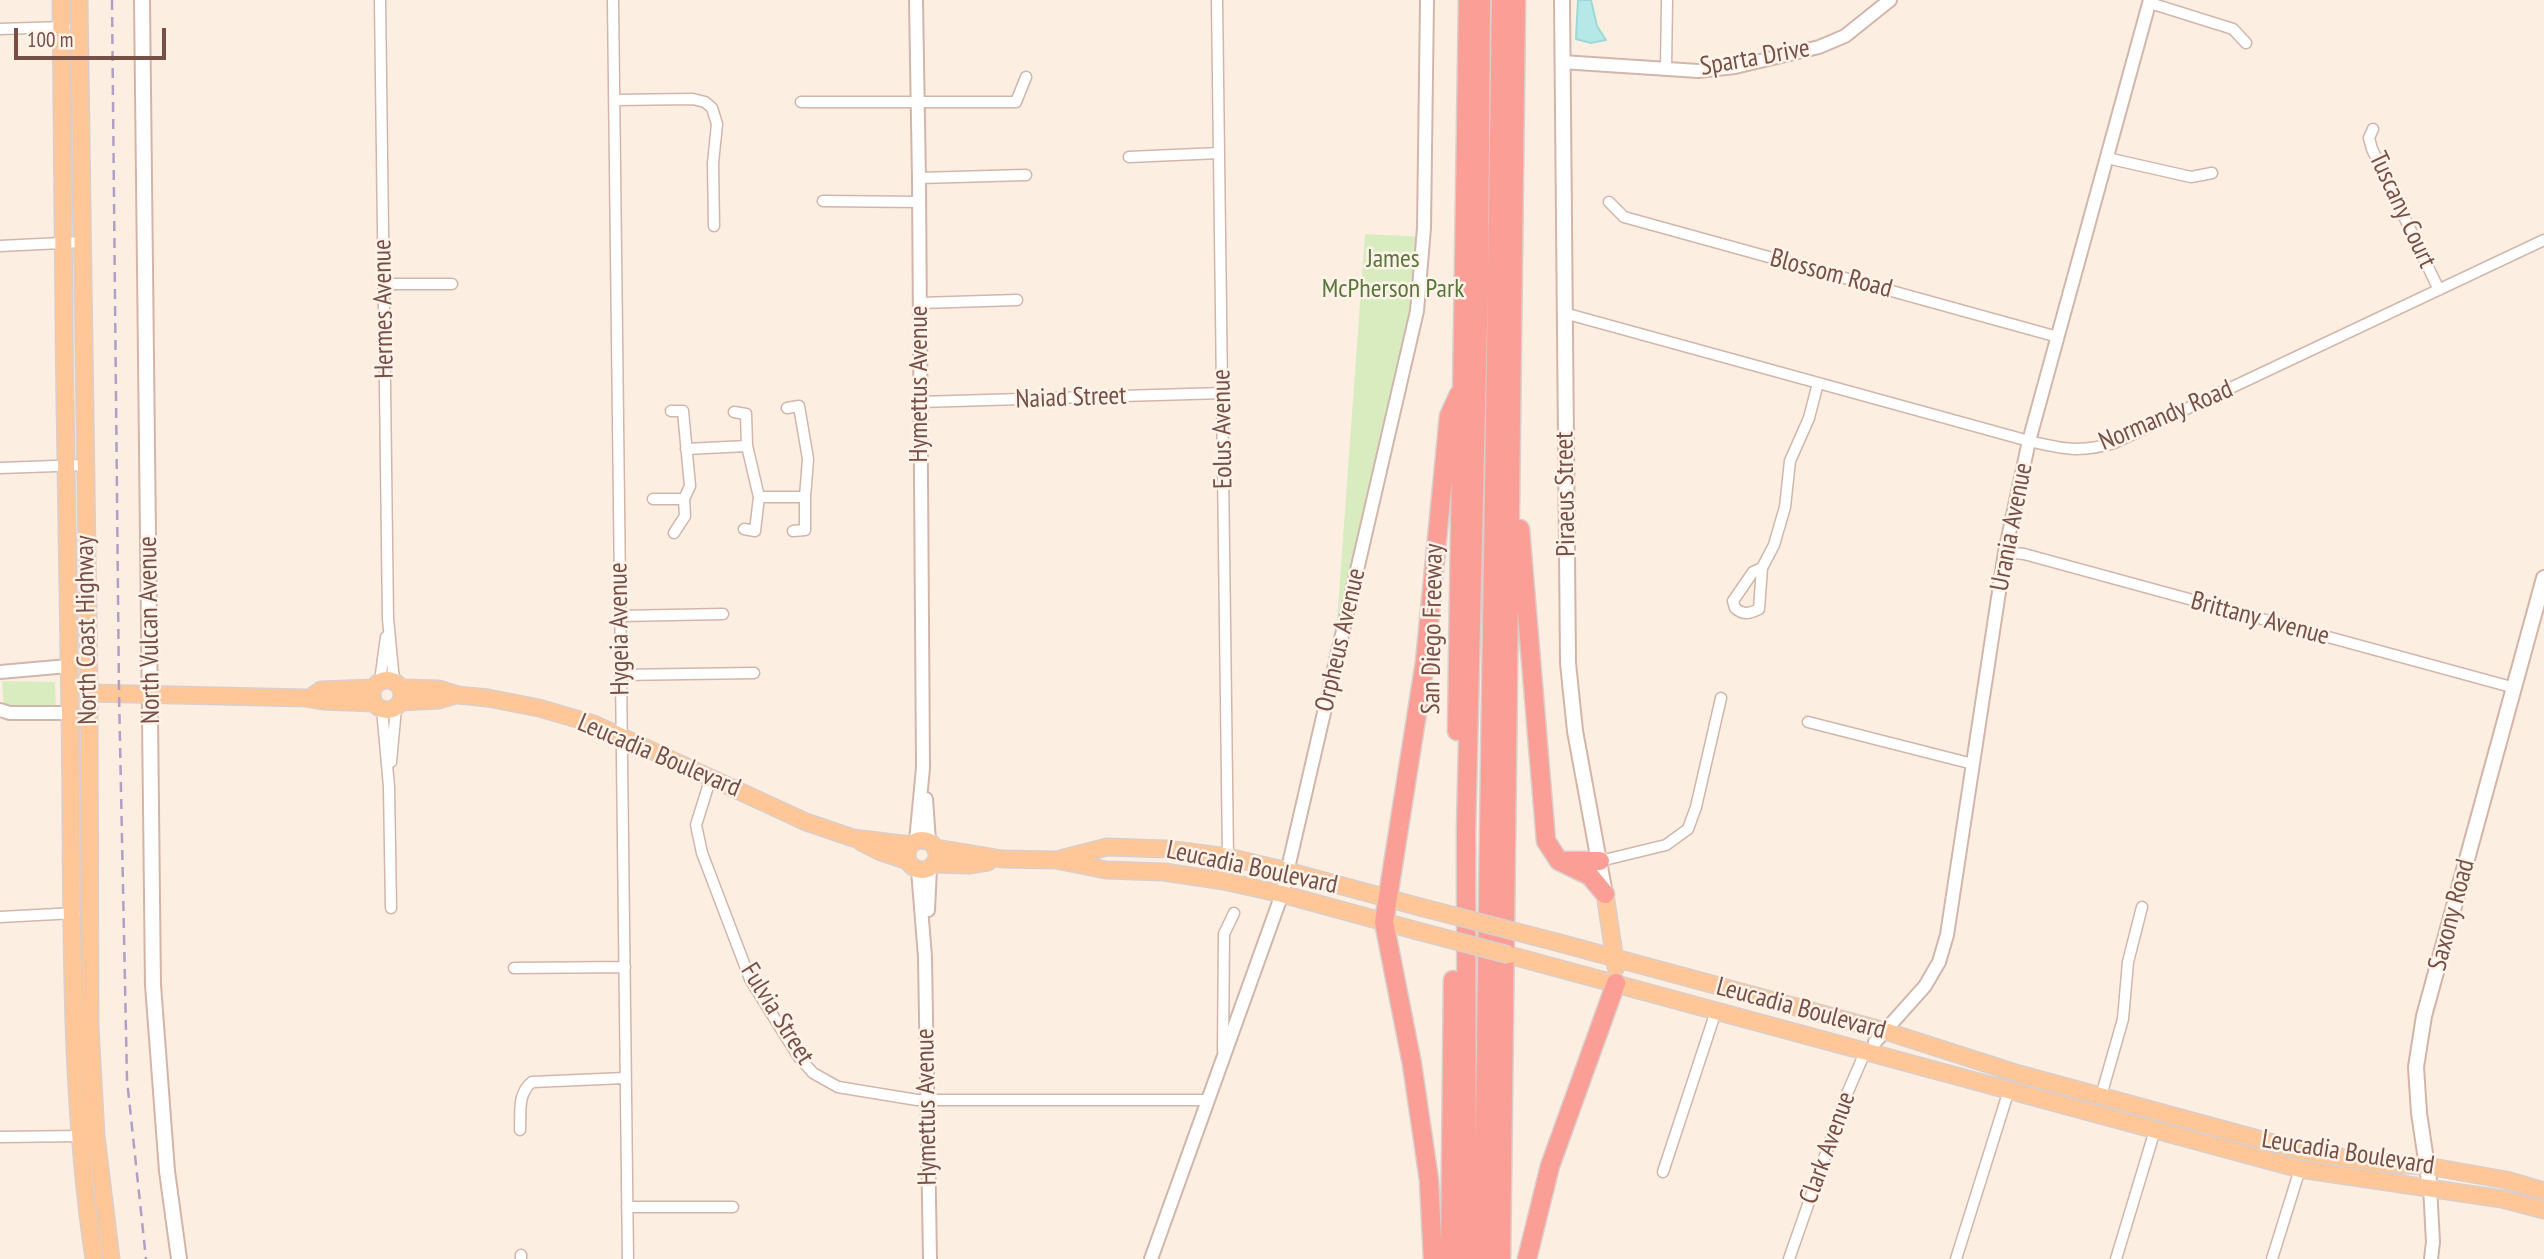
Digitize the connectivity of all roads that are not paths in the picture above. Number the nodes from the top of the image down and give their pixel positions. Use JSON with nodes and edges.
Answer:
{"nodes":[{"id":1,"x":61,"y":0,"type":"edge"},
{"id":2,"x":79,"y":0,"type":"edge"},
{"id":3,"x":142,"y":0,"type":"edge"},
{"id":4,"x":380,"y":0,"type":"edge"},
{"id":5,"x":613,"y":0,"type":"edge"},
{"id":6,"x":916,"y":0,"type":"edge"},
{"id":7,"x":1217,"y":0,"type":"edge"},
{"id":8,"x":1427,"y":0,"type":"edge"},
{"id":9,"x":1468,"y":0,"type":"edge"},
{"id":10,"x":1481,"y":0,"type":"edge"},
{"id":11,"x":1501,"y":0,"type":"edge"},
{"id":12,"x":1516,"y":0,"type":"edge"},
{"id":13,"x":1562,"y":0,"type":"edge"},
{"id":14,"x":1667,"y":0,"type":"edge"},
{"id":15,"x":1890,"y":0,"type":"edge"},
{"id":16,"x":2150,"y":1,"type":"edge"},
{"id":17,"x":61,"y":27,"type":"junction"},
{"id":18,"x":79,"y":27,"type":"junction"},
{"id":19,"x":0,"y":29,"type":"edge"},
{"id":20,"x":2246,"y":43,"type":"dead end"},
{"id":21,"x":1562,"y":62,"type":"junction"},
{"id":22,"x":1666,"y":69,"type":"junction"},
{"id":23,"x":1027,"y":77,"type":"dead end"},
{"id":24,"x":614,"y":100,"type":"junction"},
{"id":25,"x":918,"y":101,"type":"junction"},
{"id":26,"x":801,"y":102,"type":"dead end"},
{"id":27,"x":2373,"y":130,"type":"dead end"},
{"id":28,"x":1219,"y":153,"type":"junction"},
{"id":29,"x":1129,"y":156,"type":"dead end"},
{"id":30,"x":2107,"y":158,"type":"junction"},
{"id":31,"x":2212,"y":173,"type":"dead end"},
{"id":32,"x":1026,"y":175,"type":"dead end"},
{"id":33,"x":919,"y":178,"type":"junction"},
{"id":34,"x":824,"y":201,"type":"dead end"},
{"id":35,"x":920,"y":202,"type":"junction"},
{"id":36,"x":1609,"y":202,"type":"dead end"},
{"id":37,"x":715,"y":226,"type":"dead end"},
{"id":38,"x":2544,"y":240,"type":"edge"},
{"id":39,"x":82,"y":242,"type":"junction"},
{"id":40,"x":64,"y":243,"type":"junction"},
{"id":41,"x":0,"y":246,"type":"edge"},
{"id":42,"x":383,"y":284,"type":"junction"},
{"id":43,"x":452,"y":284,"type":"dead end"},
{"id":44,"x":2439,"y":290,"type":"junction"},
{"id":45,"x":1017,"y":300,"type":"dead end"},
{"id":46,"x":920,"y":303,"type":"junction"},
{"id":47,"x":1564,"y":313,"type":"junction"},
{"id":48,"x":2058,"y":337,"type":"junction"},
{"id":49,"x":1818,"y":383,"type":"junction"},
{"id":50,"x":1463,"y":384,"type":"junction"},
{"id":51,"x":1223,"y":393,"type":"junction"},
{"id":52,"x":920,"y":402,"type":"junction"},
{"id":53,"x":787,"y":408,"type":"dead end"},
{"id":54,"x":671,"y":411,"type":"dead end"},
{"id":55,"x":734,"y":412,"type":"dead end"},
{"id":56,"x":1511,"y":421,"type":"junction"},
{"id":57,"x":2029,"y":441,"type":"junction"},
{"id":58,"x":747,"y":446,"type":"junction"},
{"id":59,"x":686,"y":449,"type":"junction"},
{"id":60,"x":84,"y":465,"type":"junction"},
{"id":61,"x":64,"y":466,"type":"junction"},
{"id":62,"x":0,"y":468,"type":"edge"},
{"id":63,"x":759,"y":497,"type":"junction"},
{"id":64,"x":805,"y":497,"type":"junction"},
{"id":65,"x":653,"y":499,"type":"dead end"},
{"id":66,"x":684,"y":499,"type":"junction"},
{"id":67,"x":744,"y":529,"type":"dead end"},
{"id":68,"x":793,"y":531,"type":"dead end"},
{"id":69,"x":674,"y":533,"type":"dead end"},
{"id":70,"x":2005,"y":552,"type":"junction"},
{"id":71,"x":1762,"y":568,"type":"dead end"},
{"id":72,"x":2544,"y":578,"type":"edge"},
{"id":73,"x":723,"y":614,"type":"dead end"},
{"id":74,"x":620,"y":616,"type":"junction"},
{"id":75,"x":68,"y":666,"type":"junction"},
{"id":76,"x":0,"y":673,"type":"edge"},
{"id":77,"x":754,"y":673,"type":"dead end"},
{"id":78,"x":620,"y":675,"type":"junction"},
{"id":79,"x":2515,"y":688,"type":"junction"},
{"id":80,"x":89,"y":693,"type":"junction"},
{"id":81,"x":150,"y":693,"type":"junction"},
{"id":82,"x":388,"y":695,"type":"junction"},
{"id":83,"x":1720,"y":698,"type":"dead end"},
{"id":84,"x":0,"y":710,"type":"edge"},
{"id":85,"x":70,"y":713,"type":"junction"},
{"id":86,"x":1808,"y":722,"type":"dead end"},
{"id":87,"x":621,"y":736,"type":"junction"},
{"id":88,"x":1973,"y":764,"type":"junction"},
{"id":89,"x":711,"y":777,"type":"junction"},
{"id":90,"x":923,"y":855,"type":"junction"},
{"id":91,"x":1228,"y":858,"type":"junction"},
{"id":92,"x":1056,"y":860,"type":"junction"},
{"id":93,"x":1559,"y":861,"type":"junction"},
{"id":94,"x":1600,"y":861,"type":"junction"},
{"id":95,"x":1287,"y":871,"type":"junction"},
{"id":96,"x":1282,"y":894,"type":"junction"},
{"id":97,"x":1605,"y":894,"type":"junction"},
{"id":98,"x":1388,"y":899,"type":"junction"},
{"id":99,"x":2142,"y":907,"type":"dead end"},
{"id":100,"x":391,"y":908,"type":"dead end"},
{"id":101,"x":89,"y":913,"type":"junction"},
{"id":102,"x":71,"y":914,"type":"junction"},
{"id":103,"x":1234,"y":914,"type":"dead end"},
{"id":104,"x":0,"y":918,"type":"edge"},
{"id":105,"x":1384,"y":922,"type":"junction"},
{"id":106,"x":1617,"y":959,"type":"junction"},
{"id":107,"x":625,"y":967,"type":"junction"},
{"id":108,"x":514,"y":968,"type":"dead end"},
{"id":109,"x":1616,"y":984,"type":"junction"},
{"id":110,"x":1716,"y":1011,"type":"junction"},
{"id":111,"x":1875,"y":1041,"type":"junction"},
{"id":112,"x":1223,"y":1054,"type":"junction"},
{"id":113,"x":625,"y":1078,"type":"junction"},
{"id":114,"x":2009,"y":1090,"type":"junction"},
{"id":115,"x":2101,"y":1096,"type":"junction"},
{"id":116,"x":927,"y":1100,"type":"junction"},
{"id":117,"x":1207,"y":1100,"type":"junction"},
{"id":118,"x":520,"y":1130,"type":"dead end"},
{"id":119,"x":2155,"y":1130,"type":"junction"},
{"id":120,"x":88,"y":1136,"type":"junction"},
{"id":121,"x":0,"y":1137,"type":"edge"},
{"id":122,"x":2427,"y":1166,"type":"junction"},
{"id":123,"x":2300,"y":1169,"type":"junction"},
{"id":124,"x":1662,"y":1172,"type":"dead end"},
{"id":125,"x":2430,"y":1187,"type":"junction"},
{"id":126,"x":2544,"y":1191,"type":"edge"},
{"id":127,"x":627,"y":1207,"type":"junction"},
{"id":128,"x":733,"y":1208,"type":"dead end"},
{"id":129,"x":2544,"y":1210,"type":"edge"},
{"id":130,"x":94,"y":1259,"type":"edge"},
{"id":131,"x":111,"y":1259,"type":"edge"},
{"id":132,"x":179,"y":1259,"type":"edge"},
{"id":133,"x":628,"y":1259,"type":"edge"},
{"id":134,"x":930,"y":1259,"type":"edge"},
{"id":135,"x":1151,"y":1259,"type":"edge"},
{"id":136,"x":1433,"y":1259,"type":"edge"},
{"id":137,"x":1450,"y":1259,"type":"edge"},
{"id":138,"x":1467,"y":1259,"type":"edge"},
{"id":139,"x":1483,"y":1259,"type":"edge"},
{"id":140,"x":1501,"y":1259,"type":"edge"},
{"id":141,"x":1527,"y":1259,"type":"edge"},
{"id":142,"x":1789,"y":1259,"type":"edge"},
{"id":143,"x":1956,"y":1259,"type":"edge"},
{"id":144,"x":2116,"y":1259,"type":"edge"},
{"id":145,"x":2272,"y":1259,"type":"edge"},
{"id":146,"x":2431,"y":1259,"type":"edge"}],
"edges":[{"from":1,"to":17,"type":"main road","name":"North Coast Highway"},
{"from":2,"to":18,"type":"main road","name":"North Coast Highway"},
{"from":3,"to":81,"type":"main road","name":"North Vulcan Avenue"},
{"from":4,"to":42,"type":"street","name":"Hermes Avenue"},
{"from":5,"to":24,"type":"street","name":"Hygeia Avenue"},
{"from":6,"to":25,"type":"street","name":"Hymettus Avenue"},
{"from":7,"to":28,"type":"street","name":"Eolus Avenue"},
{"from":8,"to":95,"type":"street","name":"Orpheus Avenue"},
{"from":9,"to":50,"type":"highway","name":"San Diego Freeway"},
{"from":10,"to":138,"type":"highway"},
{"from":11,"to":139,"type":"highway"},
{"from":12,"to":56,"type":"highway"},
{"from":13,"to":21,"type":"main road","name":"Piraeus Street"},
{"from":14,"to":22,"type":"street"},
{"from":15,"to":22,"type":"street","name":"Sparta Drive"},
{"from":16,"to":20,"type":"street"},
{"from":16,"to":30,"type":"street","name":"Urania Avenue"},
{"from":17,"to":18,"type":"street"},
{"from":17,"to":19,"type":"street"},
{"from":17,"to":40,"type":"main road","name":"North Coast Highway"},
{"from":18,"to":39,"type":"main road","name":"North Coast Highway"},
{"from":21,"to":22,"type":"street","name":"Sparta Drive"},
{"from":21,"to":47,"type":"main road","name":"Piraeus Street"},
{"from":23,"to":25,"type":"street"},
{"from":24,"to":37,"type":"street"},
{"from":24,"to":74,"type":"street","name":"Hygeia Avenue"},
{"from":25,"to":26,"type":"street"},
{"from":25,"to":33,"type":"street","name":"Hymettus Avenue"},
{"from":27,"to":44,"type":"street","name":"Tuscany Court"},
{"from":28,"to":29,"type":"street"},
{"from":28,"to":51,"type":"street","name":"Eolus Avenue"},
{"from":30,"to":31,"type":"street"},
{"from":30,"to":48,"type":"street","name":"Urania Avenue"},
{"from":32,"to":33,"type":"street"},
{"from":33,"to":35,"type":"street","name":"Hymettus Avenue"},
{"from":34,"to":35,"type":"street"},
{"from":35,"to":46,"type":"street","name":"Hymettus Avenue"},
{"from":36,"to":48,"type":"street","name":"Blossom Road"},
{"from":38,"to":44,"type":"street","name":"Normandy Road"},
{"from":39,"to":40,"type":"street"},
{"from":39,"to":60,"type":"main road","name":"North Coast Highway"},
{"from":40,"to":41,"type":"street"},
{"from":40,"to":61,"type":"main road","name":"North Coast Highway"},
{"from":42,"to":43,"type":"street"},
{"from":42,"to":82,"type":"street","name":"Hermes Avenue"},
{"from":44,"to":57,"type":"street","name":"Normandy Road"},
{"from":45,"to":46,"type":"street"},
{"from":46,"to":52,"type":"street","name":"Hymettus Avenue"},
{"from":47,"to":49,"type":"street","name":"Normandy Road"},
{"from":47,"to":94,"type":"main road","name":"Piraeus Street"},
{"from":48,"to":57,"type":"street","name":"Urania Avenue"},
{"from":49,"to":57,"type":"street","name":"Normandy Road"},
{"from":49,"to":71,"type":"street"},
{"from":50,"to":98,"type":"highway"},
{"from":50,"to":137,"type":"highway","name":"San Diego Freeway"},
{"from":51,"to":52,"type":"street","name":"Naiad Street"},
{"from":51,"to":91,"type":"street","name":"Eolus Avenue"},
{"from":52,"to":90,"type":"street","name":"Hymettus Avenue"},
{"from":53,"to":64,"type":"street"},
{"from":54,"to":59,"type":"street"},
{"from":55,"to":58,"type":"street"},
{"from":56,"to":93,"type":"highway"},
{"from":56,"to":140,"type":"highway"},
{"from":57,"to":70,"type":"street","name":"Urania Avenue"},
{"from":58,"to":59,"type":"street"},
{"from":58,"to":63,"type":"street"},
{"from":59,"to":66,"type":"street"},
{"from":60,"to":61,"type":"street"},
{"from":60,"to":80,"type":"main road","name":"North Coast Highway"},
{"from":61,"to":62,"type":"street"},
{"from":61,"to":75,"type":"main road","name":"North Coast Highway"},
{"from":63,"to":64,"type":"street"},
{"from":63,"to":67,"type":"street"},
{"from":64,"to":68,"type":"street"},
{"from":65,"to":66,"type":"street"},
{"from":66,"to":69,"type":"street"},
{"from":70,"to":79,"type":"street","name":"Brittany Avenue"},
{"from":70,"to":88,"type":"street","name":"Urania Avenue"},
{"from":72,"to":79,"type":"main road","name":"Saxony Road"},
{"from":73,"to":74,"type":"street"},
{"from":74,"to":78,"type":"street","name":"Hygeia Avenue"},
{"from":75,"to":76,"type":"street"},
{"from":75,"to":85,"type":"main road","name":"North Coast Highway"},
{"from":77,"to":78,"type":"street"},
{"from":78,"to":87,"type":"street","name":"Hygeia Avenue"},
{"from":79,"to":122,"type":"main road","name":"Saxony Road"},
{"from":80,"to":81,"type":"main road","name":"Leucadia Boulevard"},
{"from":80,"to":85,"type":"main road"},
{"from":80,"to":101,"type":"main road","name":"North Coast Highway"},
{"from":81,"to":82,"type":"main road","name":"Leucadia Boulevard"},
{"from":81,"to":132,"type":"main road","name":"North Vulcan Avenue"},
{"from":82,"to":87,"type":"main road","name":"Leucadia Boulevard"},
{"from":82,"to":100,"type":"street","name":"Hermes Avenue"},
{"from":83,"to":94,"type":"street"},
{"from":84,"to":85,"type":"street"},
{"from":85,"to":102,"type":"main road","name":"North Coast Highway"},
{"from":86,"to":88,"type":"street"},
{"from":87,"to":89,"type":"main road","name":"Leucadia Boulevard"},
{"from":87,"to":107,"type":"street","name":"Hygeia Avenue"},
{"from":88,"to":111,"type":"street","name":"Urania Avenue"},
{"from":89,"to":90,"type":"main road","name":"Leucadia Boulevard"},
{"from":89,"to":116,"type":"street","name":"Fulvia Street"},
{"from":90,"to":92,"type":"main road","name":"Leucadia Boulevard"},
{"from":90,"to":116,"type":"street","name":"Hymettus Avenue"},
{"from":91,"to":92,"type":"main road","name":"Leucadia Boulevard"},
{"from":91,"to":95,"type":"main road","name":"Leucadia Boulevard"},
{"from":92,"to":96,"type":"main road","name":"Leucadia Boulevard"},
{"from":93,"to":94,"type":"highway"},
{"from":93,"to":97,"type":"highway"},
{"from":94,"to":97,"type":"main road","name":"Piraeus Street"},
{"from":95,"to":96,"type":"street","name":"Orpheus Avenue"},
{"from":95,"to":98,"type":"main road","name":"Leucadia Boulevard"},
{"from":96,"to":105,"type":"main road","name":"Leucadia Boulevard"},
{"from":96,"to":112,"type":"street","name":"Orpheus Avenue"},
{"from":97,"to":106,"type":"main road","name":"Piraeus Street"},
{"from":98,"to":105,"type":"highway"},
{"from":98,"to":106,"type":"main road","name":"Leucadia Boulevard","bridge":true},
{"from":99,"to":115,"type":"street"},
{"from":101,"to":102,"type":"street"},
{"from":101,"to":120,"type":"main road","name":"North Coast Highway"},
{"from":102,"to":104,"type":"street"},
{"from":102,"to":120,"type":"main road","name":"North Coast Highway"},
{"from":103,"to":112,"type":"street"},
{"from":105,"to":109,"type":"main road","name":"Leucadia Boulevard","bridge":true},
{"from":105,"to":136,"type":"highway"},
{"from":106,"to":109,"type":"main road","name":"Piraeus Street"},
{"from":106,"to":111,"type":"main road","name":"Leucadia Boulevard"},
{"from":107,"to":108,"type":"street"},
{"from":107,"to":113,"type":"street","name":"Hygeia Avenue"},
{"from":109,"to":110,"type":"main road","name":"Leucadia Boulevard"},
{"from":109,"to":141,"type":"highway"},
{"from":110,"to":111,"type":"main road","name":"Leucadia Boulevard"},
{"from":110,"to":124,"type":"street"},
{"from":111,"to":114,"type":"main road","name":"Leucadia Boulevard"},
{"from":111,"to":115,"type":"main road","name":"Leucadia Boulevard"},
{"from":111,"to":142,"type":"street","name":"Clark Avenue"},
{"from":112,"to":117,"type":"street","name":"Orpheus Avenue"},
{"from":113,"to":118,"type":"street"},
{"from":113,"to":127,"type":"street","name":"Hygeia Avenue"},
{"from":114,"to":119,"type":"main road","name":"Leucadia Boulevard"},
{"from":114,"to":143,"type":"street"},
{"from":115,"to":122,"type":"main road","name":"Leucadia Boulevard"},
{"from":116,"to":117,"type":"street","name":"Fulvia Street"},
{"from":116,"to":134,"type":"street","name":"Hymettus Avenue"},
{"from":117,"to":135,"type":"street","name":"Orpheus Avenue"},
{"from":119,"to":123,"type":"main road","name":"Leucadia Boulevard"},
{"from":119,"to":144,"type":"street"},
{"from":120,"to":121,"type":"street"},
{"from":120,"to":130,"type":"main road","name":"North Coast Highway"},
{"from":120,"to":131,"type":"main road","name":"North Coast Highway"},
{"from":122,"to":125,"type":"main road","name":"Saxony Road"},
{"from":122,"to":126,"type":"main road","name":"Leucadia Boulevard"},
{"from":123,"to":125,"type":"main road","name":"Leucadia Boulevard"},
{"from":123,"to":145,"type":"street"},
{"from":125,"to":129,"type":"main road","name":"Leucadia Boulevard"},
{"from":125,"to":146,"type":"street","name":"Saxony Road"},
{"from":127,"to":128,"type":"street"},
{"from":127,"to":133,"type":"street","name":"Hygeia Avenue"}]}
